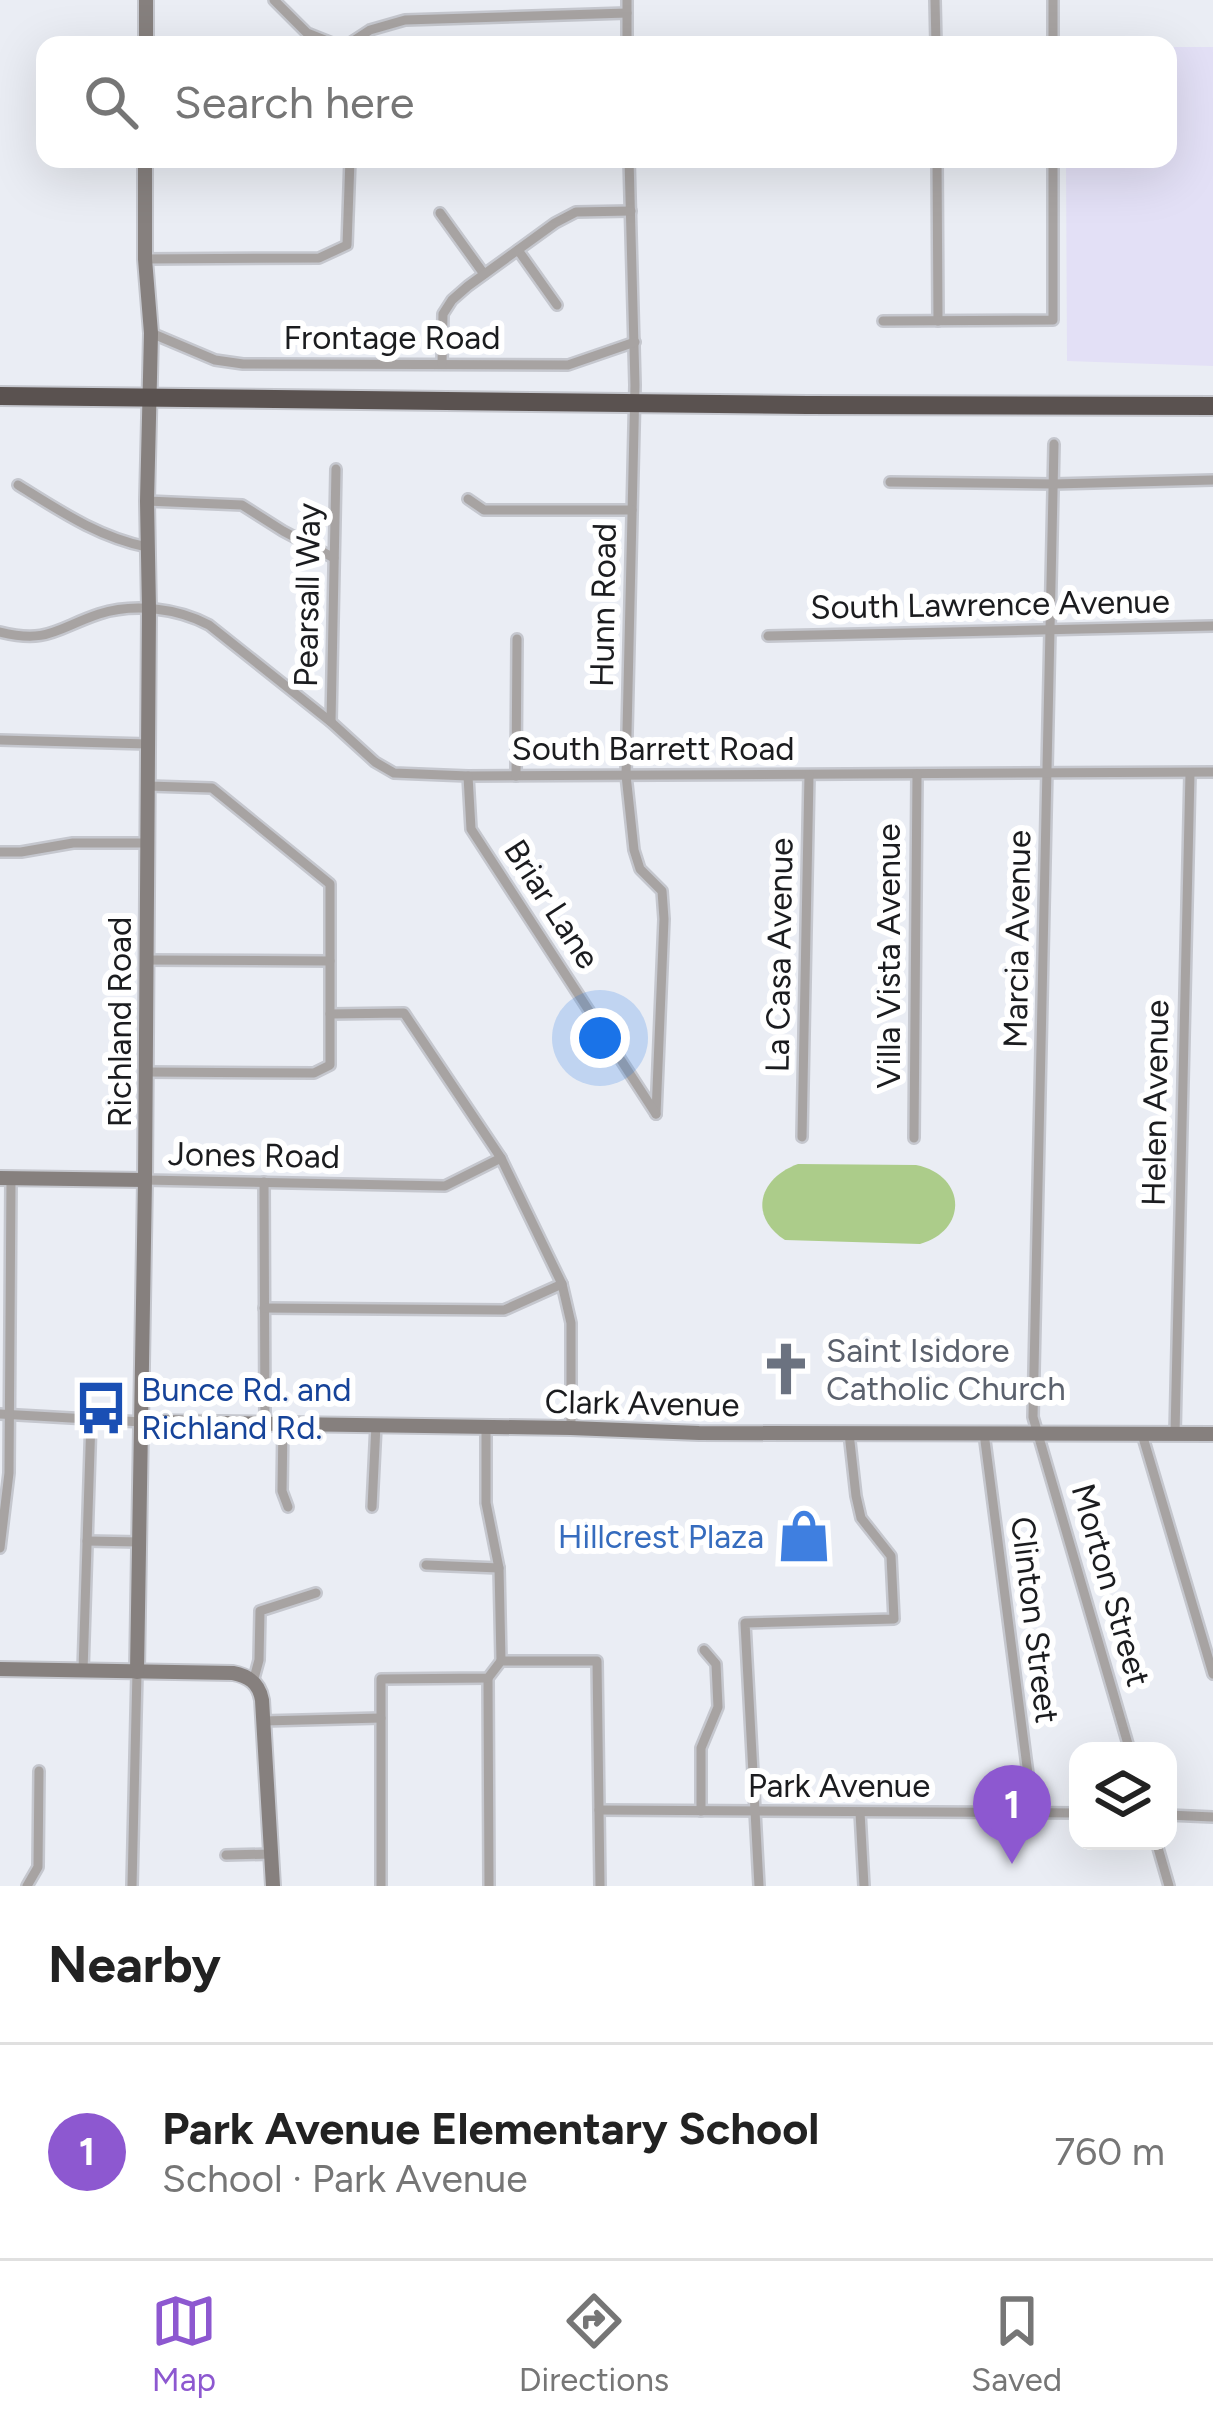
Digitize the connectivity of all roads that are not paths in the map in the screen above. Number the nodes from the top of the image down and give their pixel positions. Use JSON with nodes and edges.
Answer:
{"nodes":[{"id":1,"x":146,"y":0,"type":"edge"},
{"id":2,"x":274,"y":0,"type":"edge"},
{"id":3,"x":628,"y":0,"type":"edge"},
{"id":4,"x":935,"y":0,"type":"edge"},
{"id":5,"x":1053,"y":0,"type":"edge"},
{"id":6,"x":627,"y":13,"type":"junction"},
{"id":7,"x":146,"y":36,"type":"edge"},
{"id":8,"x":312,"y":36,"type":"edge"},
{"id":9,"x":361,"y":36,"type":"edge"},
{"id":10,"x":627,"y":36,"type":"edge"},
{"id":11,"x":936,"y":36,"type":"edge"},
{"id":12,"x":1053,"y":36,"type":"edge"},
{"id":13,"x":145,"y":168,"type":"edge"},
{"id":14,"x":346,"y":168,"type":"edge"},
{"id":15,"x":629,"y":168,"type":"edge"},
{"id":16,"x":937,"y":168,"type":"edge"},
{"id":17,"x":1053,"y":168,"type":"edge"},
{"id":18,"x":631,"y":211,"type":"junction"},
{"id":19,"x":440,"y":213,"type":"dead end"},
{"id":20,"x":518,"y":250,"type":"junction"},
{"id":21,"x":145,"y":259,"type":"junction"},
{"id":22,"x":484,"y":274,"type":"junction"},
{"id":23,"x":557,"y":305,"type":"dead end"},
{"id":24,"x":938,"y":321,"type":"junction"},
{"id":25,"x":883,"y":322,"type":"dead end"},
{"id":26,"x":151,"y":333,"type":"junction"},
{"id":27,"x":635,"y":342,"type":"junction"},
{"id":28,"x":442,"y":364,"type":"junction"},
{"id":29,"x":0,"y":396,"type":"edge"},
{"id":30,"x":150,"y":398,"type":"junction"},
{"id":31,"x":635,"y":402,"type":"junction"},
{"id":32,"x":1213,"y":406,"type":"edge"},
{"id":33,"x":1054,"y":444,"type":"dead end"},
{"id":34,"x":336,"y":469,"type":"dead end"},
{"id":35,"x":1213,"y":480,"type":"edge"},
{"id":36,"x":890,"y":482,"type":"dead end"},
{"id":37,"x":1054,"y":484,"type":"junction"},
{"id":38,"x":18,"y":485,"type":"dead end"},
{"id":39,"x":468,"y":499,"type":"dead end"},
{"id":40,"x":147,"y":501,"type":"junction"},
{"id":41,"x":632,"y":511,"type":"junction"},
{"id":42,"x":147,"y":547,"type":"junction"},
{"id":43,"x":334,"y":558,"type":"junction"},
{"id":44,"x":149,"y":609,"type":"junction"},
{"id":45,"x":1213,"y":626,"type":"edge"},
{"id":46,"x":1051,"y":629,"type":"junction"},
{"id":47,"x":0,"y":632,"type":"edge"},
{"id":48,"x":768,"y":635,"type":"dead end"},
{"id":49,"x":517,"y":639,"type":"dead end"},
{"id":50,"x":331,"y":722,"type":"junction"},
{"id":51,"x":0,"y":740,"type":"edge"},
{"id":52,"x":148,"y":744,"type":"junction"},
{"id":53,"x":1190,"y":772,"type":"junction"},
{"id":54,"x":1213,"y":772,"type":"edge"},
{"id":55,"x":1048,"y":773,"type":"junction"},
{"id":56,"x":917,"y":774,"type":"junction"},
{"id":57,"x":809,"y":775,"type":"junction"},
{"id":58,"x":468,"y":776,"type":"junction"},
{"id":59,"x":517,"y":776,"type":"junction"},
{"id":60,"x":626,"y":776,"type":"junction"},
{"id":61,"x":148,"y":786,"type":"junction"},
{"id":62,"x":147,"y":843,"type":"junction"},
{"id":63,"x":0,"y":853,"type":"edge"},
{"id":64,"x":146,"y":960,"type":"junction"},
{"id":65,"x":330,"y":961,"type":"junction"},
{"id":66,"x":330,"y":1014,"type":"junction"},
{"id":67,"x":146,"y":1072,"type":"junction"},
{"id":68,"x":656,"y":1114,"type":"joint"},
{"id":69,"x":802,"y":1137,"type":"dead end"},
{"id":70,"x":914,"y":1138,"type":"dead end"},
{"id":71,"x":502,"y":1159,"type":"junction"},
{"id":72,"x":6,"y":1178,"type":"edge"},
{"id":73,"x":145,"y":1180,"type":"junction"},
{"id":74,"x":264,"y":1182,"type":"junction"},
{"id":75,"x":562,"y":1284,"type":"junction"},
{"id":76,"x":264,"y":1309,"type":"junction"},
{"id":77,"x":5,"y":1414,"type":"edge"},
{"id":78,"x":91,"y":1418,"type":"junction"},
{"id":79,"x":142,"y":1422,"type":"junction"},
{"id":80,"x":265,"y":1424,"type":"junction"},
{"id":81,"x":283,"y":1424,"type":"junction"},
{"id":82,"x":376,"y":1425,"type":"junction"},
{"id":83,"x":486,"y":1427,"type":"junction"},
{"id":84,"x":572,"y":1428,"type":"junction"},
{"id":85,"x":849,"y":1433,"type":"junction"},
{"id":86,"x":984,"y":1433,"type":"junction"},
{"id":87,"x":1039,"y":1434,"type":"junction"},
{"id":88,"x":1142,"y":1434,"type":"junction"},
{"id":89,"x":1175,"y":1434,"type":"junction"},
{"id":90,"x":1213,"y":1434,"type":"edge"},
{"id":91,"x":288,"y":1507,"type":"dead end"},
{"id":92,"x":371,"y":1507,"type":"dead end"},
{"id":93,"x":87,"y":1540,"type":"junction"},
{"id":94,"x":140,"y":1542,"type":"junction"},
{"id":95,"x":0,"y":1548,"type":"edge"},
{"id":96,"x":426,"y":1564,"type":"dead end"},
{"id":97,"x":500,"y":1568,"type":"junction"},
{"id":98,"x":316,"y":1593,"type":"dead end"},
{"id":99,"x":704,"y":1650,"type":"dead end"},
{"id":100,"x":502,"y":1661,"type":"junction"},
{"id":101,"x":0,"y":1670,"type":"edge"},
{"id":102,"x":83,"y":1671,"type":"junction"},
{"id":103,"x":137,"y":1672,"type":"junction"},
{"id":104,"x":1213,"y":1674,"type":"edge"},
{"id":105,"x":488,"y":1678,"type":"junction"},
{"id":106,"x":254,"y":1682,"type":"junction"},
{"id":107,"x":381,"y":1718,"type":"junction"},
{"id":108,"x":263,"y":1721,"type":"junction"},
{"id":109,"x":1127,"y":1742,"type":"edge"},
{"id":110,"x":39,"y":1771,"type":"dead end"},
{"id":111,"x":599,"y":1810,"type":"junction"},
{"id":112,"x":700,"y":1811,"type":"junction"},
{"id":113,"x":755,"y":1811,"type":"junction"},
{"id":114,"x":860,"y":1812,"type":"junction"},
{"id":115,"x":1033,"y":1813,"type":"junction"},
{"id":116,"x":1069,"y":1814,"type":"edge"},
{"id":117,"x":1177,"y":1815,"type":"edge"},
{"id":118,"x":1213,"y":1817,"type":"edge"},
{"id":119,"x":1159,"y":1850,"type":"edge"},
{"id":120,"x":271,"y":1854,"type":"junction"},
{"id":121,"x":226,"y":1856,"type":"dead end"},
{"id":122,"x":27,"y":1886,"type":"edge"},
{"id":123,"x":133,"y":1886,"type":"edge"},
{"id":124,"x":273,"y":1886,"type":"edge"},
{"id":125,"x":381,"y":1886,"type":"edge"},
{"id":126,"x":489,"y":1886,"type":"edge"},
{"id":127,"x":600,"y":1886,"type":"edge"},
{"id":128,"x":759,"y":1886,"type":"edge"},
{"id":129,"x":864,"y":1886,"type":"edge"},
{"id":130,"x":1169,"y":1886,"type":"edge"}],
"edges":[{"from":1,"to":7,"type":"street"},
{"from":2,"to":8,"type":"street"},
{"from":3,"to":6,"type":"street"},
{"from":4,"to":11,"type":"street"},
{"from":5,"to":12,"type":"street"},
{"from":6,"to":9,"type":"street"},
{"from":6,"to":10,"type":"street"},
{"from":13,"to":21,"type":"street","name":"Richland Road"},
{"from":14,"to":21,"type":"street"},
{"from":15,"to":18,"type":"street","name":"Hunn Road"},
{"from":16,"to":24,"type":"street"},
{"from":17,"to":24,"type":"street"},
{"from":18,"to":20,"type":"street"},
{"from":18,"to":27,"type":"street","name":"Hunn Road"},
{"from":19,"to":22,"type":"street"},
{"from":20,"to":22,"type":"street"},
{"from":20,"to":23,"type":"street"},
{"from":21,"to":26,"type":"street","name":"Richland Road"},
{"from":22,"to":28,"type":"street"},
{"from":24,"to":25,"type":"street"},
{"from":26,"to":28,"type":"street","name":"Frontage Road"},
{"from":26,"to":30,"type":"street","name":"Richland Road"},
{"from":27,"to":28,"type":"street","name":"Frontage Road"},
{"from":27,"to":31,"type":"street","name":"Hunn Road"},
{"from":29,"to":30,"type":"highway"},
{"from":30,"to":31,"type":"highway"},
{"from":30,"to":40,"type":"street","name":"Richland Road"},
{"from":31,"to":32,"type":"highway"},
{"from":31,"to":41,"type":"street","name":"Hunn Road"},
{"from":33,"to":37,"type":"street","name":"Marcia Avenue"},
{"from":34,"to":43,"type":"street","name":"Pearsall Way"},
{"from":35,"to":37,"type":"street"},
{"from":36,"to":37,"type":"street"},
{"from":37,"to":46,"type":"street","name":"Marcia Avenue"},
{"from":38,"to":42,"type":"street"},
{"from":39,"to":41,"type":"street"},
{"from":40,"to":42,"type":"street","name":"Richland Road"},
{"from":40,"to":43,"type":"street"},
{"from":41,"to":60,"type":"street","name":"Hunn Road"},
{"from":42,"to":44,"type":"street","name":"Richland Road"},
{"from":43,"to":50,"type":"street","name":"Pearsall Way"},
{"from":44,"to":47,"type":"street"},
{"from":44,"to":50,"type":"street","name":"South Barrett Road"},
{"from":44,"to":52,"type":"street","name":"Richland Road"},
{"from":45,"to":46,"type":"street","name":"South Lawrence Avenue"},
{"from":46,"to":48,"type":"street","name":"South Lawrence Avenue"},
{"from":46,"to":55,"type":"street","name":"Marcia Avenue"},
{"from":49,"to":59,"type":"street"},
{"from":50,"to":58,"type":"street","name":"South Barrett Road"},
{"from":51,"to":52,"type":"street"},
{"from":52,"to":61,"type":"street","name":"Richland Road"},
{"from":53,"to":54,"type":"street","name":"South Barrett Road"},
{"from":53,"to":55,"type":"street","name":"South Barrett Road"},
{"from":53,"to":89,"type":"street","name":"Helen Avenue"},
{"from":55,"to":56,"type":"street","name":"South Barrett Road"},
{"from":55,"to":87,"type":"street","name":"Marcia Avenue"},
{"from":56,"to":57,"type":"street","name":"South Barrett Road"},
{"from":56,"to":70,"type":"street","name":"Villa Vista Avenue"},
{"from":57,"to":60,"type":"street","name":"South Barrett Road"},
{"from":57,"to":69,"type":"street","name":"La Casa Avenue"},
{"from":58,"to":59,"type":"street","name":"South Barrett Road"},
{"from":58,"to":68,"type":"street","name":"Briar Lane"},
{"from":59,"to":60,"type":"street","name":"South Barrett Road"},
{"from":60,"to":68,"type":"street","name":"Hunn Road"},
{"from":61,"to":62,"type":"street","name":"Richland Road"},
{"from":61,"to":65,"type":"street"},
{"from":62,"to":63,"type":"street"},
{"from":62,"to":64,"type":"street","name":"Richland Road"},
{"from":64,"to":65,"type":"street"},
{"from":64,"to":67,"type":"street","name":"Richland Road"},
{"from":65,"to":66,"type":"street"},
{"from":66,"to":67,"type":"street"},
{"from":66,"to":71,"type":"street"},
{"from":67,"to":73,"type":"street","name":"Richland Road"},
{"from":71,"to":74,"type":"street","name":"Jones Road"},
{"from":71,"to":75,"type":"street"},
{"from":72,"to":73,"type":"street","name":"Jones Road"},
{"from":72,"to":77,"type":"street"},
{"from":73,"to":74,"type":"street","name":"Jones Road"},
{"from":73,"to":79,"type":"street","name":"Richland Road"},
{"from":74,"to":76,"type":"street"},
{"from":75,"to":76,"type":"street"},
{"from":75,"to":84,"type":"street"},
{"from":76,"to":80,"type":"street"},
{"from":77,"to":78,"type":"street"},
{"from":77,"to":95,"type":"street"},
{"from":78,"to":79,"type":"street"},
{"from":78,"to":93,"type":"street"},
{"from":79,"to":80,"type":"street","name":"Clark Avenue"},
{"from":79,"to":94,"type":"street","name":"Richland Road"},
{"from":80,"to":81,"type":"street","name":"Clark Avenue"},
{"from":81,"to":82,"type":"street","name":"Clark Avenue"},
{"from":81,"to":91,"type":"street"},
{"from":82,"to":83,"type":"street","name":"Clark Avenue"},
{"from":82,"to":92,"type":"street"},
{"from":83,"to":84,"type":"street","name":"Clark Avenue"},
{"from":83,"to":97,"type":"street"},
{"from":84,"to":85,"type":"street","name":"Clark Avenue"},
{"from":85,"to":86,"type":"street","name":"Clark Avenue"},
{"from":85,"to":113,"type":"street"},
{"from":86,"to":87,"type":"street","name":"Clark Avenue"},
{"from":86,"to":115,"type":"street","name":"Clinton Street"},
{"from":87,"to":88,"type":"street","name":"Clark Avenue"},
{"from":87,"to":109,"type":"street","name":"Morton Street"},
{"from":88,"to":89,"type":"street","name":"Clark Avenue"},
{"from":88,"to":104,"type":"street"},
{"from":89,"to":90,"type":"street","name":"Clark Avenue"},
{"from":93,"to":94,"type":"street"},
{"from":93,"to":102,"type":"street"},
{"from":94,"to":103,"type":"street","name":"Richland Road"},
{"from":96,"to":97,"type":"street"},
{"from":97,"to":100,"type":"street"},
{"from":98,"to":106,"type":"street"},
{"from":99,"to":112,"type":"street"},
{"from":100,"to":105,"type":"street"},
{"from":100,"to":111,"type":"street"},
{"from":101,"to":102,"type":"street"},
{"from":102,"to":103,"type":"street"},
{"from":103,"to":106,"type":"street"},
{"from":103,"to":123,"type":"street","name":"Richland Road"},
{"from":105,"to":107,"type":"street"},
{"from":105,"to":126,"type":"street"},
{"from":106,"to":108,"type":"street"},
{"from":107,"to":108,"type":"street"},
{"from":107,"to":125,"type":"street"},
{"from":108,"to":120,"type":"street"},
{"from":110,"to":122,"type":"street"},
{"from":111,"to":112,"type":"street","name":"Park Avenue"},
{"from":111,"to":127,"type":"street"},
{"from":112,"to":113,"type":"street","name":"Park Avenue"},
{"from":113,"to":114,"type":"street","name":"Park Avenue"},
{"from":113,"to":128,"type":"street"},
{"from":114,"to":115,"type":"street","name":"Park Avenue"},
{"from":114,"to":129,"type":"street"},
{"from":115,"to":116,"type":"street","name":"Park Avenue"},
{"from":117,"to":118,"type":"street"},
{"from":119,"to":130,"type":"street"},
{"from":120,"to":121,"type":"street"},
{"from":120,"to":124,"type":"street"}]}
